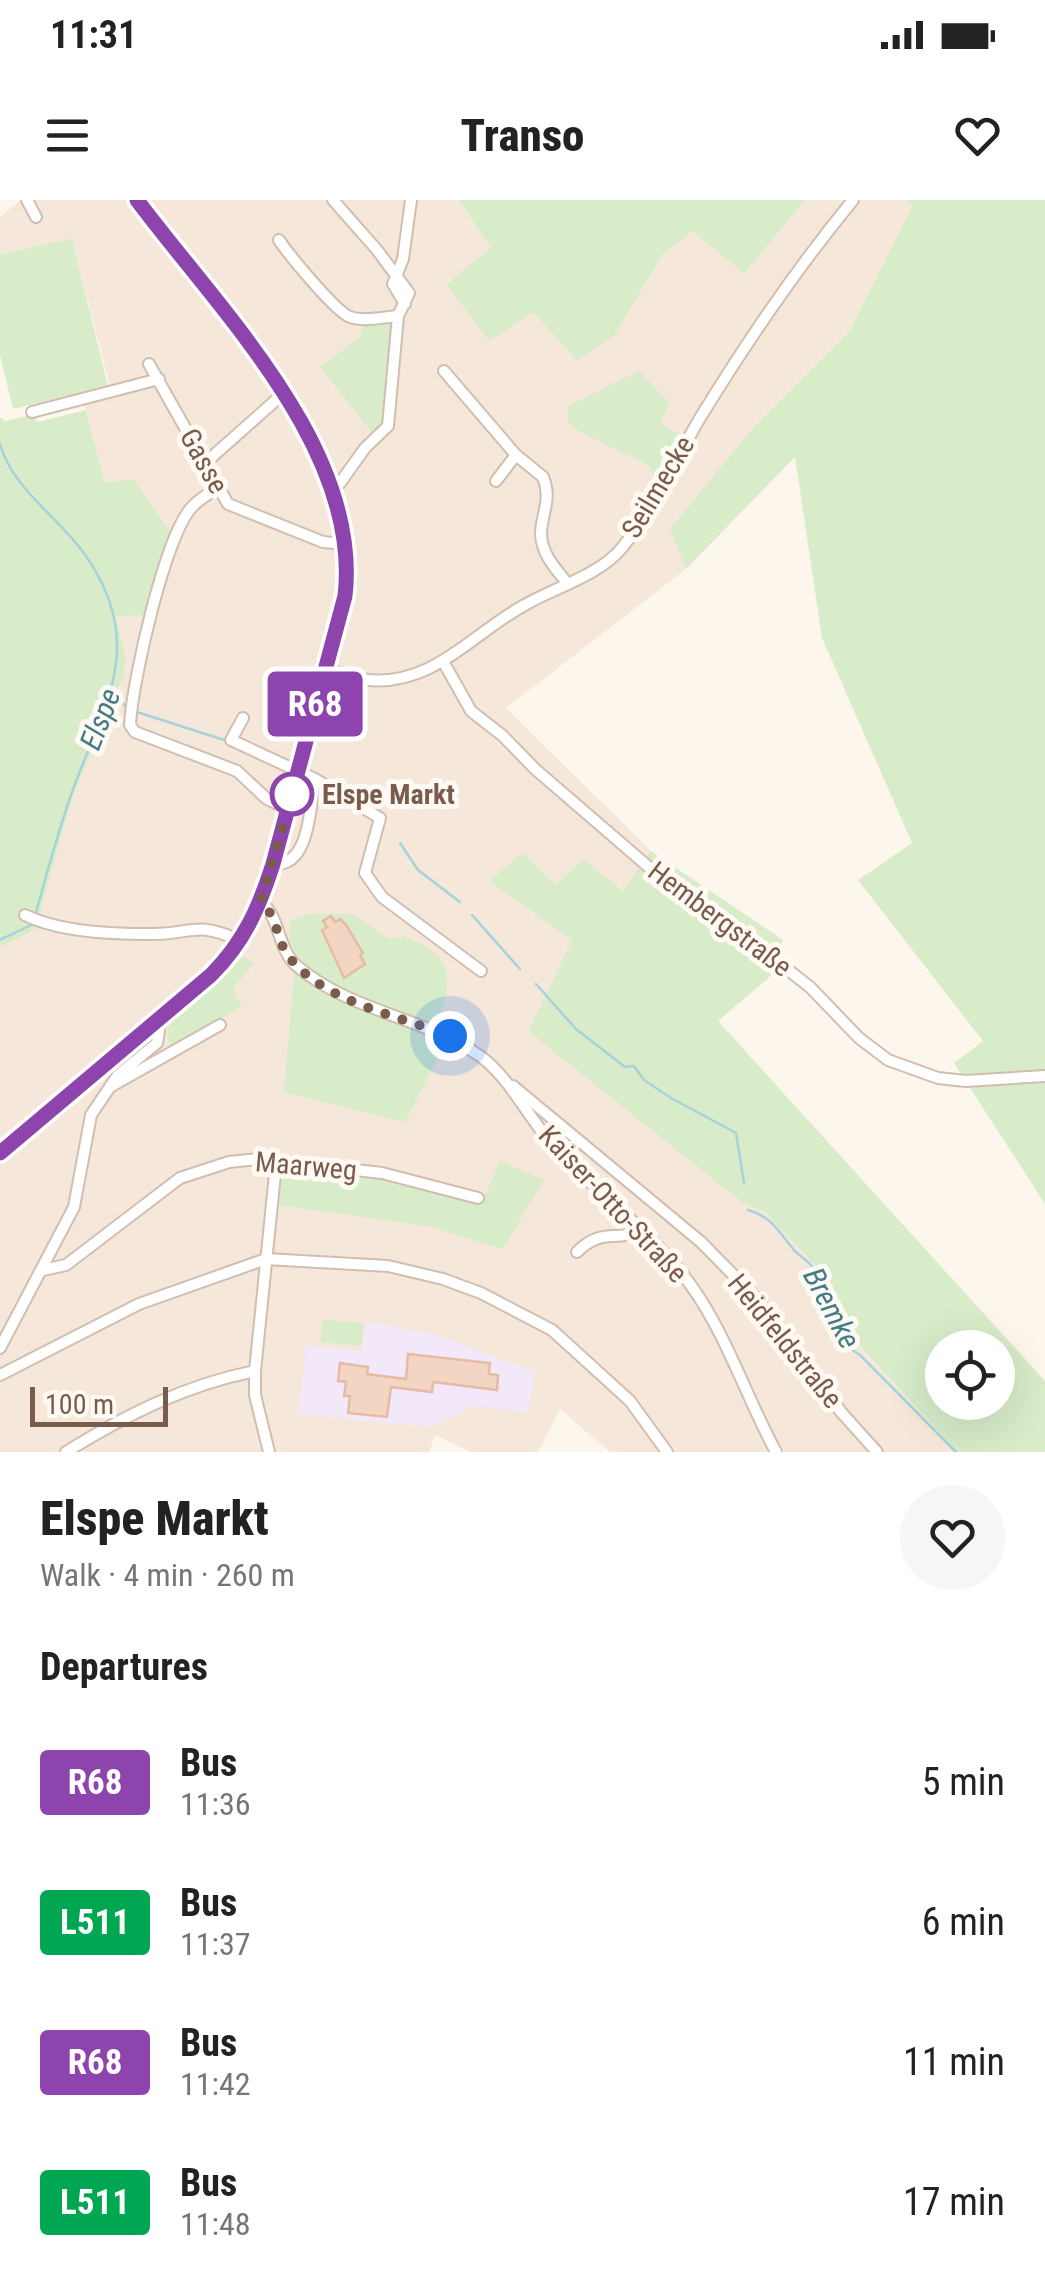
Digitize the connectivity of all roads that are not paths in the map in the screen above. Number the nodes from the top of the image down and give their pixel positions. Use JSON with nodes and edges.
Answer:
{"nodes":[{"id":1,"x":27,"y":200,"type":"edge"},
{"id":2,"x":137,"y":200,"type":"edge"},
{"id":3,"x":332,"y":200,"type":"edge"},
{"id":4,"x":410,"y":200,"type":"edge"},
{"id":5,"x":853,"y":200,"type":"edge"},
{"id":6,"x":36,"y":217,"type":"dead end"},
{"id":7,"x":279,"y":240,"type":"dead end"},
{"id":8,"x":396,"y":276,"type":"junction"},
{"id":9,"x":398,"y":316,"type":"junction"},
{"id":10,"x":149,"y":364,"type":"dead end"},
{"id":11,"x":444,"y":371,"type":"dead end"},
{"id":12,"x":159,"y":379,"type":"junction"},
{"id":13,"x":285,"y":392,"type":"junction"},
{"id":14,"x":32,"y":412,"type":"dead end"},
{"id":15,"x":516,"y":455,"type":"junction"},
{"id":16,"x":204,"y":464,"type":"junction"},
{"id":17,"x":496,"y":481,"type":"dead end"},
{"id":18,"x":217,"y":488,"type":"junction"},
{"id":19,"x":330,"y":489,"type":"junction"},
{"id":20,"x":344,"y":544,"type":"junction"},
{"id":21,"x":568,"y":584,"type":"junction"},
{"id":22,"x":444,"y":664,"type":"junction"},
{"id":23,"x":324,"y":668,"type":"junction"},
{"id":24,"x":243,"y":718,"type":"dead end"},
{"id":25,"x":298,"y":771,"type":"junction"},
{"id":26,"x":315,"y":779,"type":"junction"},
{"id":27,"x":288,"y":809,"type":"junction"},
{"id":28,"x":273,"y":864,"type":"junction"},
{"id":29,"x":261,"y":902,"type":"junction"},
{"id":30,"x":31,"y":918,"type":"dead end"},
{"id":31,"x":242,"y":942,"type":"junction"},
{"id":32,"x":481,"y":971,"type":"dead end"},
{"id":33,"x":154,"y":1021,"type":"junction"},
{"id":34,"x":220,"y":1025,"type":"dead end"},
{"id":35,"x":1045,"y":1076,"type":"edge"},
{"id":36,"x":504,"y":1080,"type":"junction"},
{"id":37,"x":109,"y":1087,"type":"junction"},
{"id":38,"x":0,"y":1153,"type":"edge"},
{"id":39,"x":276,"y":1164,"type":"junction"},
{"id":40,"x":478,"y":1198,"type":"dead end"},
{"id":41,"x":640,"y":1228,"type":"junction"},
{"id":42,"x":577,"y":1252,"type":"dead end"},
{"id":43,"x":266,"y":1259,"type":"junction"},
{"id":44,"x":43,"y":1270,"type":"junction"},
{"id":45,"x":0,"y":1348,"type":"edge"},
{"id":46,"x":255,"y":1371,"type":"junction"},
{"id":47,"x":0,"y":1375,"type":"edge"},
{"id":48,"x":66,"y":1452,"type":"edge"},
{"id":49,"x":268,"y":1452,"type":"edge"},
{"id":50,"x":667,"y":1452,"type":"edge"},
{"id":51,"x":776,"y":1452,"type":"edge"},
{"id":52,"x":877,"y":1452,"type":"edge"}],
"edges":[{"from":1,"to":6,"type":"street"},
{"from":2,"to":13,"type":"main road"},
{"from":3,"to":8,"type":"street"},
{"from":4,"to":8,"type":"street"},
{"from":5,"to":21,"type":"street","name":"Seilmecke"},
{"from":7,"to":9,"type":"street"},
{"from":8,"to":9,"type":"street"},
{"from":9,"to":19,"type":"street"},
{"from":10,"to":12,"type":"street","name":"Gasse"},
{"from":11,"to":15,"type":"street"},
{"from":12,"to":14,"type":"street"},
{"from":12,"to":16,"type":"street","name":"Gasse"},
{"from":13,"to":16,"type":"street"},
{"from":13,"to":19,"type":"main road"},
{"from":15,"to":17,"type":"street"},
{"from":15,"to":21,"type":"street"},
{"from":16,"to":18,"type":"street","name":"Gasse"},
{"from":18,"to":20,"type":"street","name":"Gasse"},
{"from":18,"to":27,"type":"street"},
{"from":19,"to":20,"type":"main road"},
{"from":20,"to":23,"type":"main road"},
{"from":21,"to":22,"type":"street","name":"Seilmecke"},
{"from":22,"to":23,"type":"street","name":"Seilmecke"},
{"from":22,"to":35,"type":"street","name":"Hembergstraße"},
{"from":23,"to":25,"type":"main road"},
{"from":24,"to":25,"type":"street"},
{"from":25,"to":26,"type":"street"},
{"from":25,"to":27,"type":"main road"},
{"from":26,"to":28,"type":"street"},
{"from":26,"to":32,"type":"street"},
{"from":27,"to":28,"type":"main road"},
{"from":28,"to":29,"type":"main road"},
{"from":29,"to":31,"type":"main road"},
{"from":29,"to":36,"type":"street","name":"Kaiser-Otto-Straße"},
{"from":30,"to":31,"type":"street"},
{"from":31,"to":33,"type":"main road"},
{"from":33,"to":37,"type":"street"},
{"from":33,"to":38,"type":"main road"},
{"from":34,"to":37,"type":"street"},
{"from":36,"to":41,"type":"street","name":"Kaiser-Otto-Straße"},
{"from":36,"to":52,"type":"street","name":"Heidfeldstraße"},
{"from":37,"to":44,"type":"street"},
{"from":39,"to":40,"type":"street","name":"Maarweg"},
{"from":39,"to":43,"type":"street"},
{"from":39,"to":44,"type":"street","name":"Maarweg"},
{"from":41,"to":42,"type":"street"},
{"from":41,"to":51,"type":"street","name":"Kaiser-Otto-Straße"},
{"from":43,"to":46,"type":"street"},
{"from":43,"to":47,"type":"street"},
{"from":43,"to":50,"type":"street"},
{"from":44,"to":45,"type":"street"},
{"from":46,"to":48,"type":"street"},
{"from":46,"to":49,"type":"street"}]}
